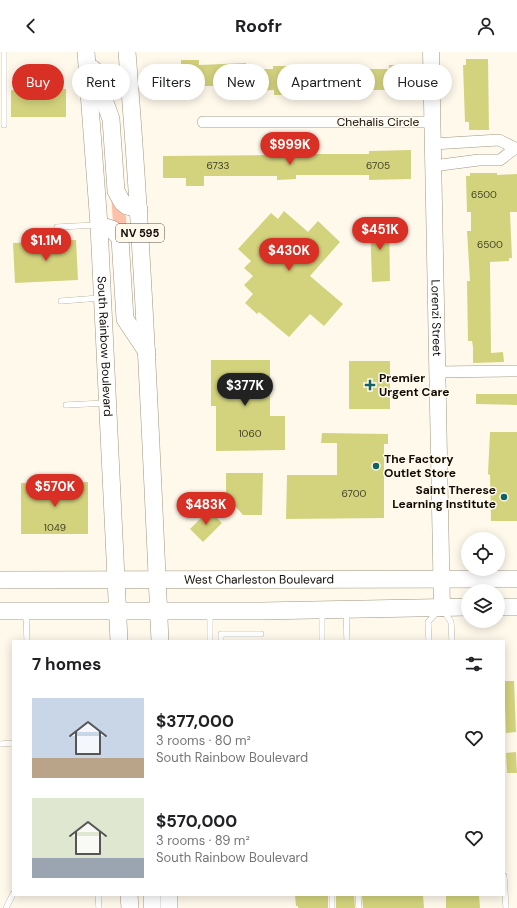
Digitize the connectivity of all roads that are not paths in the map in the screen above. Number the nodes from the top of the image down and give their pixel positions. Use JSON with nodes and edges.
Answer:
{"nodes":[{"id":1,"x":86,"y":52,"type":"edge"},
{"id":2,"x":127,"y":52,"type":"edge"},
{"id":3,"x":431,"y":52,"type":"edge"},
{"id":4,"x":4,"y":53,"type":"dead end"},
{"id":5,"x":203,"y":122,"type":"dead end"},
{"id":6,"x":433,"y":122,"type":"junction"},
{"id":7,"x":4,"y":125,"type":"dead end"},
{"id":8,"x":433,"y":144,"type":"junction"},
{"id":9,"x":516,"y":149,"type":"edge"},
{"id":10,"x":434,"y":166,"type":"junction"},
{"id":11,"x":139,"y":209,"type":"junction"},
{"id":12,"x":100,"y":225,"type":"junction"},
{"id":13,"x":57,"y":227,"type":"dead end"},
{"id":14,"x":103,"y":298,"type":"junction"},
{"id":15,"x":61,"y":301,"type":"dead end"},
{"id":16,"x":147,"y":352,"type":"junction"},
{"id":17,"x":517,"y":371,"type":"edge"},
{"id":18,"x":438,"y":372,"type":"junction"},
{"id":19,"x":108,"y":403,"type":"junction"},
{"id":20,"x":66,"y":405,"type":"dead end"},
{"id":21,"x":517,"y":578,"type":"edge"},
{"id":22,"x":441,"y":579,"type":"junction"},
{"id":23,"x":0,"y":580,"type":"edge"},
{"id":24,"x":116,"y":580,"type":"junction"},
{"id":25,"x":157,"y":580,"type":"junction"},
{"id":26,"x":505,"y":607,"type":"edge"},
{"id":27,"x":517,"y":607,"type":"edge"},
{"id":28,"x":346,"y":608,"type":"junction"},
{"id":29,"x":442,"y":608,"type":"junction"},
{"id":30,"x":461,"y":608,"type":"edge"},
{"id":31,"x":159,"y":610,"type":"junction"},
{"id":32,"x":210,"y":610,"type":"junction"},
{"id":33,"x":322,"y":610,"type":"junction"},
{"id":34,"x":0,"y":611,"type":"edge"},
{"id":35,"x":26,"y":611,"type":"junction"},
{"id":36,"x":117,"y":611,"type":"junction"},
{"id":37,"x":261,"y":634,"type":"dead end"},
{"id":38,"x":27,"y":640,"type":"edge"},
{"id":39,"x":118,"y":640,"type":"edge"},
{"id":40,"x":160,"y":640,"type":"edge"},
{"id":41,"x":210,"y":640,"type":"edge"},
{"id":42,"x":221,"y":640,"type":"edge"},
{"id":43,"x":322,"y":640,"type":"edge"},
{"id":44,"x":347,"y":640,"type":"edge"},
{"id":45,"x":429,"y":640,"type":"edge"},
{"id":46,"x":452,"y":640,"type":"edge"},
{"id":47,"x":12,"y":743,"type":"edge"},
{"id":48,"x":0,"y":744,"type":"edge"},
{"id":49,"x":505,"y":892,"type":"edge"},
{"id":50,"x":12,"y":896,"type":"edge"},
{"id":51,"x":98,"y":896,"type":"edge"},
{"id":52,"x":129,"y":896,"type":"edge"},
{"id":53,"x":152,"y":896,"type":"edge"},
{"id":54,"x":169,"y":896,"type":"edge"},
{"id":55,"x":332,"y":896,"type":"edge"},
{"id":56,"x":358,"y":896,"type":"edge"},
{"id":57,"x":6,"y":908,"type":"edge"},
{"id":58,"x":99,"y":908,"type":"edge"},
{"id":59,"x":130,"y":908,"type":"edge"},
{"id":60,"x":152,"y":908,"type":"edge"},
{"id":61,"x":170,"y":908,"type":"edge"},
{"id":62,"x":332,"y":908,"type":"edge"},
{"id":63,"x":359,"y":908,"type":"edge"},
{"id":64,"x":506,"y":908,"type":"edge"}],
"edges":[{"from":1,"to":11,"type":"main road"},
{"from":1,"to":12,"type":"main road","name":"South Rainbow Boulevard","number":"NV 595"},
{"from":2,"to":11,"type":"main road","number":"NV 595"},
{"from":3,"to":6,"type":"street","name":"Lorenzi Street"},
{"from":4,"to":7,"type":"lane"},
{"from":5,"to":6,"type":"street","name":"Chehalis Circle"},
{"from":6,"to":8,"type":"street","name":"Lorenzi Street"},
{"from":8,"to":9,"type":"street"},
{"from":8,"to":10,"type":"street","name":"Lorenzi Street"},
{"from":9,"to":10,"type":"street"},
{"from":10,"to":18,"type":"street","name":"Lorenzi Street"},
{"from":11,"to":16,"type":"main road","number":"NV 595"},
{"from":12,"to":13,"type":"lane"},
{"from":12,"to":14,"type":"main road","name":"South Rainbow Boulevard","number":"NV 595"},
{"from":12,"to":16,"type":"main road"},
{"from":14,"to":15,"type":"lane"},
{"from":14,"to":19,"type":"main road","name":"South Rainbow Boulevard","number":"NV 595"},
{"from":16,"to":25,"type":"main road","number":"NV 595"},
{"from":17,"to":18,"type":"street"},
{"from":18,"to":22,"type":"street","name":"Lorenzi Street"},
{"from":19,"to":20,"type":"lane"},
{"from":19,"to":24,"type":"main road","name":"South Rainbow Boulevard","number":"NV 595"},
{"from":21,"to":22,"type":"main road","name":"West Charleston Boulevard"},
{"from":22,"to":25,"type":"main road","name":"West Charleston Boulevard"},
{"from":22,"to":29,"type":"street","name":"Lorenzi Street"},
{"from":23,"to":24,"type":"main road","name":"West Charleston Boulevard"},
{"from":24,"to":25,"type":"main road","name":"West Charleston Boulevard"},
{"from":24,"to":36,"type":"main road","name":"South Rainbow Boulevard","number":"NV 595"},
{"from":25,"to":31,"type":"main road","number":"NV 595"},
{"from":26,"to":27,"type":"main road"},
{"from":28,"to":29,"type":"main road"},
{"from":28,"to":33,"type":"main road"},
{"from":28,"to":44,"type":"lane"},
{"from":29,"to":30,"type":"main road"},
{"from":29,"to":45,"type":"lane"},
{"from":29,"to":46,"type":"lane"},
{"from":31,"to":32,"type":"main road"},
{"from":31,"to":36,"type":"main road"},
{"from":31,"to":40,"type":"main road","number":"NV 595"},
{"from":32,"to":33,"type":"main road"},
{"from":32,"to":41,"type":"lane"},
{"from":33,"to":43,"type":"lane"},
{"from":34,"to":35,"type":"main road"},
{"from":35,"to":36,"type":"main road"},
{"from":35,"to":38,"type":"lane"},
{"from":36,"to":39,"type":"main road","name":"South Rainbow Boulevard","number":"NV 595"},
{"from":37,"to":42,"type":"lane"},
{"from":47,"to":48,"type":"lane"},
{"from":49,"to":64,"type":"lane"},
{"from":50,"to":57,"type":"lane"},
{"from":51,"to":58,"type":"lane"},
{"from":52,"to":59,"type":"main road"},
{"from":53,"to":60,"type":"main road"},
{"from":54,"to":61,"type":"main road"},
{"from":55,"to":62,"type":"lane"},
{"from":56,"to":63,"type":"lane"}]}
